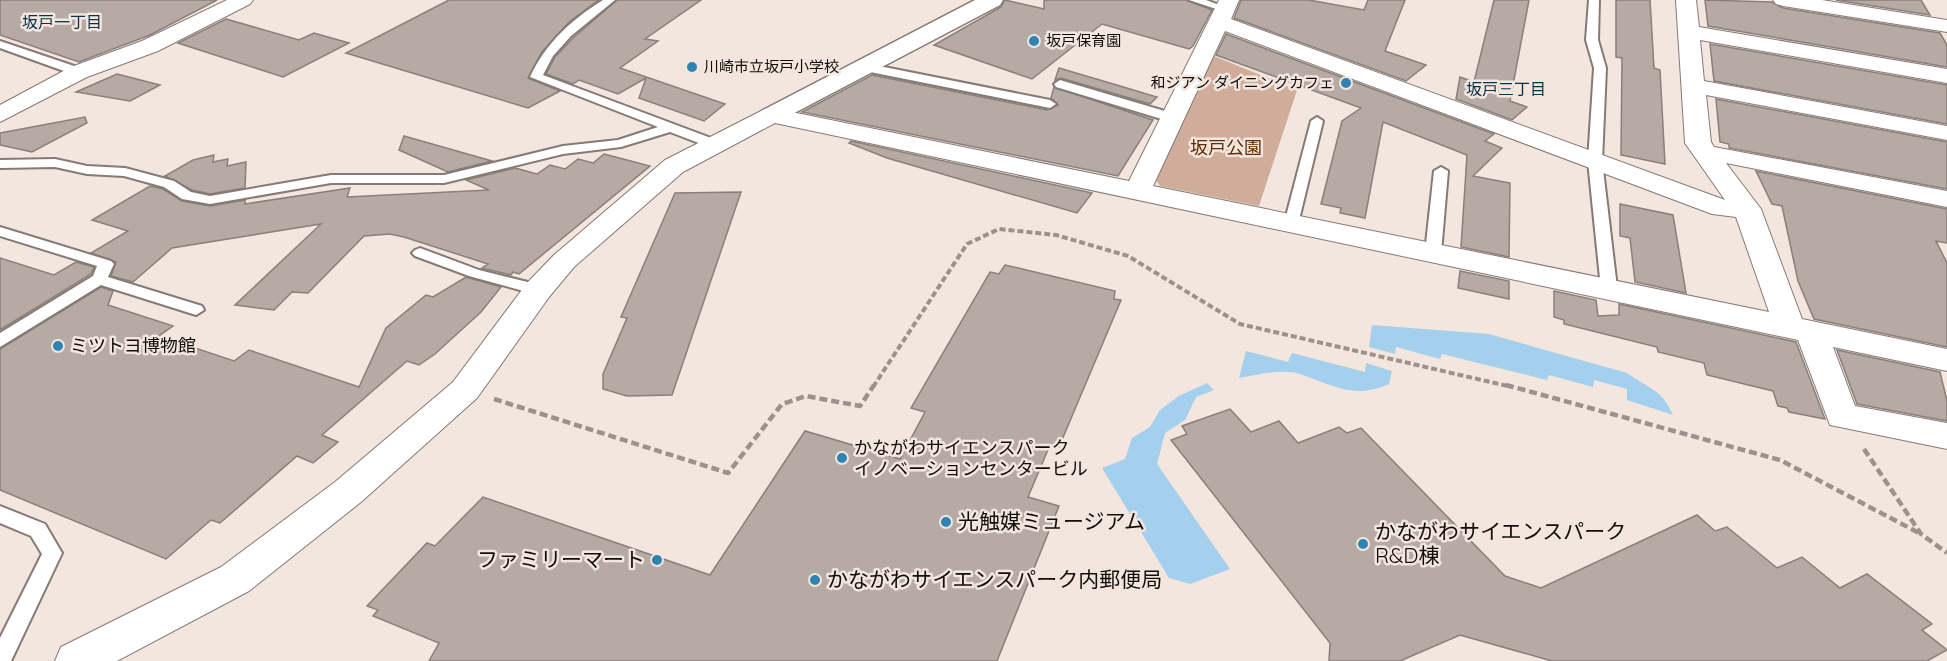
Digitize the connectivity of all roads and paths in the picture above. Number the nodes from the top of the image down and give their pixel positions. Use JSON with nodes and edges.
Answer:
{"nodes":[{"id":1,"x":243,"y":0,"type":"edge"},
{"id":2,"x":610,"y":0,"type":"edge"},
{"id":3,"x":992,"y":0,"type":"edge"},
{"id":4,"x":1194,"y":0,"type":"edge"},
{"id":5,"x":1594,"y":0,"type":"edge"},
{"id":6,"x":1686,"y":0,"type":"edge"},
{"id":7,"x":1794,"y":1,"type":"edge"},
{"id":8,"x":1224,"y":10,"type":"edge"},
{"id":9,"x":1947,"y":26,"type":"edge"},
{"id":10,"x":1689,"y":33,"type":"junction"},
{"id":11,"x":0,"y":44,"type":"edge"},
{"id":12,"x":864,"y":67,"type":"junction"},
{"id":13,"x":80,"y":72,"type":"junction"},
{"id":14,"x":1947,"y":76,"type":"edge"},
{"id":15,"x":1060,"y":84,"type":"dead end"},
{"id":16,"x":1693,"y":86,"type":"junction"},
{"id":17,"x":1050,"y":104,"type":"dead end"},
{"id":18,"x":0,"y":115,"type":"edge"},
{"id":19,"x":772,"y":115,"type":"junction"},
{"id":20,"x":1173,"y":118,"type":"junction"},
{"id":21,"x":1317,"y":121,"type":"dead end"},
{"id":22,"x":672,"y":127,"type":"junction"},
{"id":23,"x":1947,"y":133,"type":"edge"},
{"id":24,"x":714,"y":144,"type":"junction"},
{"id":25,"x":1705,"y":154,"type":"junction"},
{"id":26,"x":1595,"y":161,"type":"junction"},
{"id":27,"x":0,"y":164,"type":"edge"},
{"id":28,"x":1441,"y":171,"type":"dead end"},
{"id":29,"x":1137,"y":192,"type":"junction"},
{"id":30,"x":1947,"y":199,"type":"edge"},
{"id":31,"x":1747,"y":209,"type":"junction"},
{"id":32,"x":1291,"y":224,"type":"junction"},
{"id":33,"x":0,"y":231,"type":"edge"},
{"id":34,"x":420,"y":253,"type":"dead end"},
{"id":35,"x":1433,"y":253,"type":"junction"},
{"id":36,"x":99,"y":279,"type":"junction"},
{"id":37,"x":1609,"y":288,"type":"junction"},
{"id":38,"x":538,"y":290,"type":"junction"},
{"id":39,"x":196,"y":310,"type":"dead end"},
{"id":40,"x":1800,"y":329,"type":"junction"},
{"id":41,"x":0,"y":341,"type":"edge"},
{"id":42,"x":1947,"y":360,"type":"edge"},
{"id":43,"x":465,"y":390,"type":"junction"},
{"id":44,"x":1842,"y":416,"type":"junction"},
{"id":45,"x":1947,"y":436,"type":"edge"},
{"id":46,"x":0,"y":513,"type":"edge"},
{"id":47,"x":1922,"y":534,"type":"junction"},
{"id":48,"x":1947,"y":553,"type":"edge"},
{"id":49,"x":0,"y":661,"type":"edge"},
{"id":50,"x":76,"y":661,"type":"edge"}],
"edges":[{"from":1,"to":13,"type":"street"},
{"from":2,"to":22,"type":"lane"},
{"from":3,"to":12,"type":"street"},
{"from":4,"to":8,"type":"lane"},
{"from":5,"to":26,"type":"lane"},
{"from":6,"to":10,"type":"street"},
{"from":7,"to":9,"type":"street"},
{"from":8,"to":20,"type":"street"},
{"from":8,"to":26,"type":"street"},
{"from":10,"to":14,"type":"street"},
{"from":10,"to":16,"type":"street"},
{"from":11,"to":13,"type":"lane"},
{"from":12,"to":17,"type":"lane"},
{"from":12,"to":19,"type":"street"},
{"from":13,"to":18,"type":"street"},
{"from":15,"to":20,"type":"lane"},
{"from":16,"to":23,"type":"street"},
{"from":16,"to":25,"type":"street"},
{"from":19,"to":24,"type":"street"},
{"from":19,"to":29,"type":"street"},
{"from":20,"to":29,"type":"street"},
{"from":21,"to":32,"type":"lane"},
{"from":22,"to":24,"type":"lane"},
{"from":22,"to":27,"type":"lane"},
{"from":24,"to":38,"type":"street"},
{"from":25,"to":30,"type":"street"},
{"from":25,"to":31,"type":"street"},
{"from":26,"to":31,"type":"street"},
{"from":26,"to":37,"type":"lane"},
{"from":28,"to":35,"type":"lane"},
{"from":29,"to":32,"type":"street"},
{"from":31,"to":40,"type":"street"},
{"from":32,"to":35,"type":"street"},
{"from":33,"to":36,"type":"lane"},
{"from":34,"to":38,"type":"lane"},
{"from":35,"to":37,"type":"street"},
{"from":36,"to":39,"type":"lane"},
{"from":36,"to":41,"type":"lane"},
{"from":37,"to":40,"type":"street"},
{"from":38,"to":43,"type":"street"},
{"from":40,"to":42,"type":"street"},
{"from":40,"to":44,"type":"street"},
{"from":43,"to":47,"type":"path"},
{"from":43,"to":50,"type":"street"},
{"from":44,"to":45,"type":"street"},
{"from":44,"to":47,"type":"path"},
{"from":46,"to":49,"type":"lane"},
{"from":47,"to":48,"type":"path"}]}
